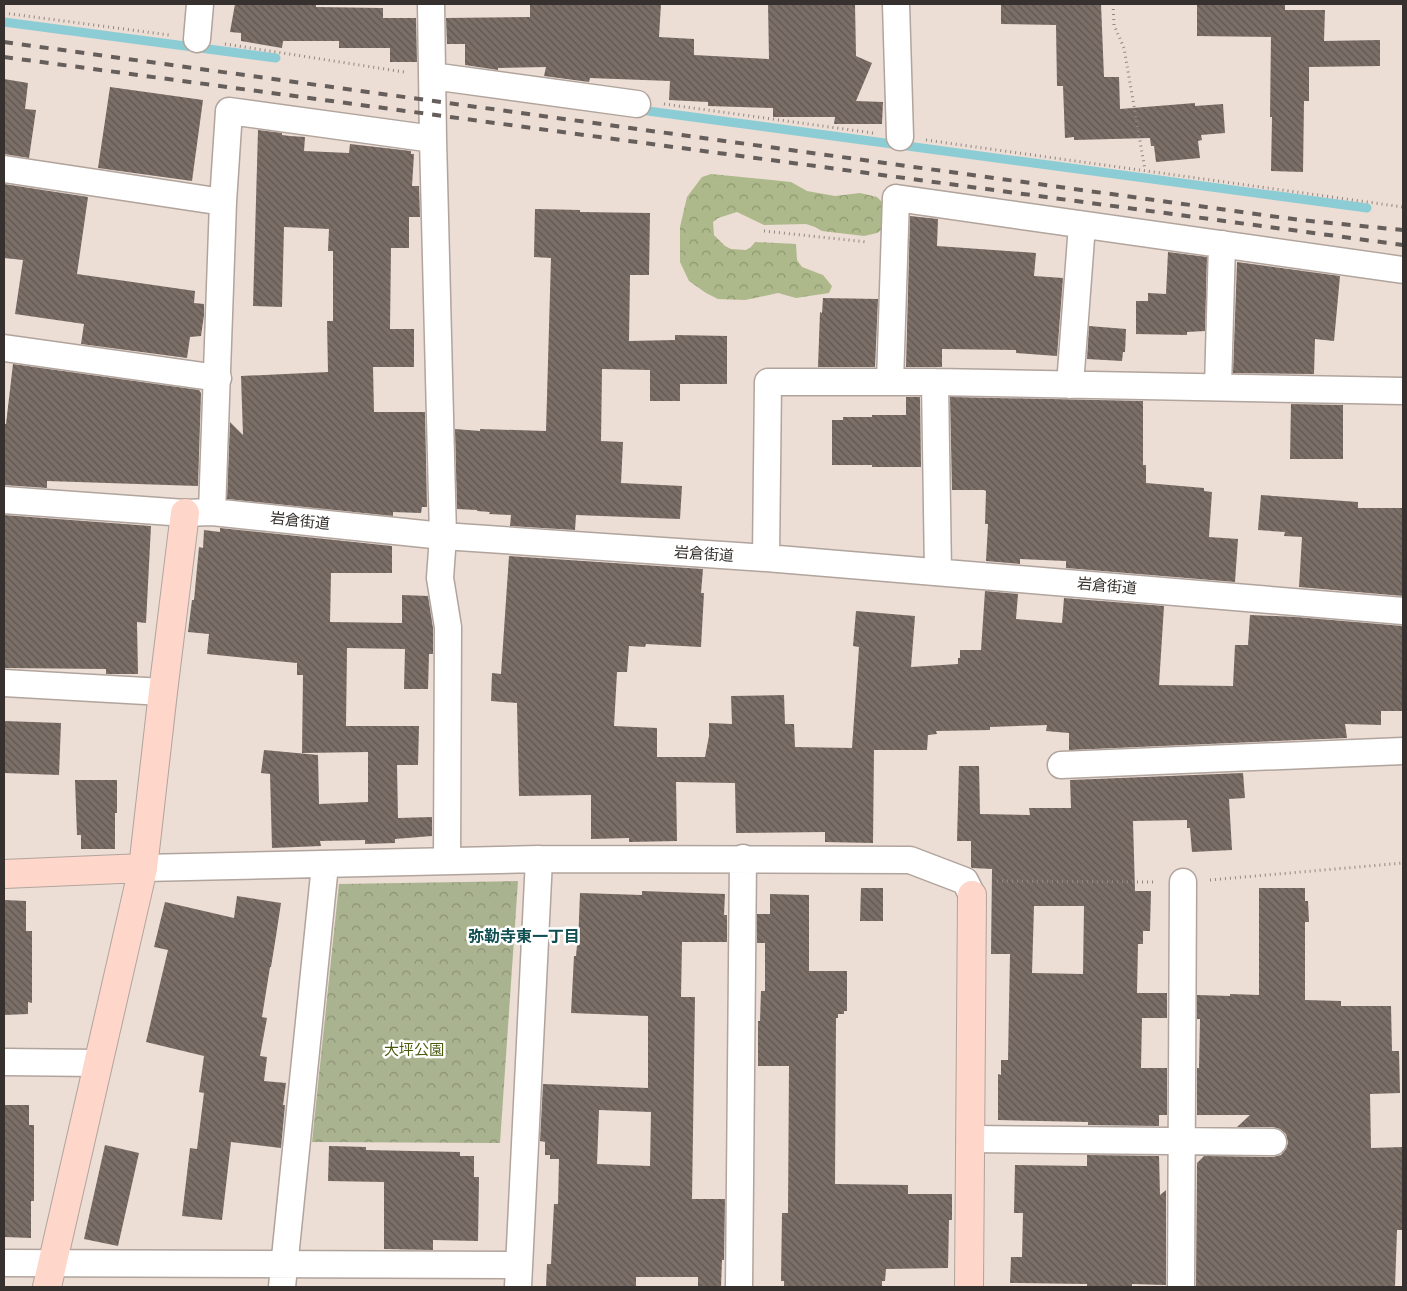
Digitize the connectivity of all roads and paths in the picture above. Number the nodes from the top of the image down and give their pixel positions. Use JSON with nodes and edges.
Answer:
{"nodes":[{"id":1,"x":200,"y":4,"type":"edge"},
{"id":2,"x":432,"y":4,"type":"edge"},
{"id":3,"x":896,"y":4,"type":"edge"},
{"id":4,"x":1113,"y":4,"type":"edge"},
{"id":5,"x":197,"y":39,"type":"dead end"},
{"id":6,"x":432,"y":76,"type":"junction"},
{"id":7,"x":637,"y":104,"type":"joint"},
{"id":8,"x":900,"y":137,"type":"junction"},
{"id":9,"x":433,"y":139,"type":"junction"},
{"id":10,"x":4,"y":169,"type":"edge"},
{"id":11,"x":1145,"y":170,"type":"junction"},
{"id":12,"x":223,"y":202,"type":"junction"},
{"id":13,"x":1403,"y":207,"type":"edge"},
{"id":14,"x":1082,"y":225,"type":"junction"},
{"id":15,"x":764,"y":231,"type":"dead end"},
{"id":16,"x":1222,"y":244,"type":"junction"},
{"id":17,"x":894,"y":245,"type":"junction"},
{"id":18,"x":1403,"y":270,"type":"edge"},
{"id":19,"x":4,"y":348,"type":"edge"},
{"id":20,"x":218,"y":378,"type":"junction"},
{"id":21,"x":890,"y":382,"type":"junction"},
{"id":22,"x":935,"y":382,"type":"junction"},
{"id":23,"x":1070,"y":385,"type":"junction"},
{"id":24,"x":1218,"y":387,"type":"junction"},
{"id":25,"x":1403,"y":391,"type":"edge"},
{"id":26,"x":4,"y":500,"type":"edge"},
{"id":27,"x":199,"y":513,"type":"junction"},
{"id":28,"x":443,"y":536,"type":"junction"},
{"id":29,"x":766,"y":558,"type":"junction"},
{"id":30,"x":938,"y":572,"type":"junction"},
{"id":31,"x":1403,"y":611,"type":"edge"},
{"id":32,"x":4,"y":683,"type":"edge"},
{"id":33,"x":163,"y":692,"type":"junction"},
{"id":34,"x":1403,"y":751,"type":"edge"},
{"id":35,"x":1061,"y":765,"type":"dead end"},
{"id":36,"x":743,"y":858,"type":"junction"},
{"id":37,"x":540,"y":859,"type":"junction"},
{"id":38,"x":447,"y":860,"type":"junction"},
{"id":39,"x":325,"y":865,"type":"junction"},
{"id":40,"x":143,"y":868,"type":"junction"},
{"id":41,"x":4,"y":874,"type":"edge"},
{"id":42,"x":1183,"y":882,"type":"dead end"},
{"id":43,"x":972,"y":895,"type":"joint"},
{"id":44,"x":4,"y":1062,"type":"edge"},
{"id":45,"x":98,"y":1063,"type":"junction"},
{"id":46,"x":970,"y":1139,"type":"junction"},
{"id":47,"x":1182,"y":1142,"type":"junction"},
{"id":48,"x":1273,"y":1142,"type":"dead end"},
{"id":49,"x":4,"y":1263,"type":"edge"},
{"id":50,"x":50,"y":1275,"type":"edge"},
{"id":51,"x":284,"y":1276,"type":"edge"},
{"id":52,"x":518,"y":1276,"type":"edge"},
{"id":53,"x":739,"y":1287,"type":"edge"},
{"id":54,"x":968,"y":1287,"type":"edge"},
{"id":55,"x":1181,"y":1287,"type":"edge"}],
"edges":[{"from":1,"to":5,"type":"street"},
{"from":2,"to":6,"type":"street"},
{"from":3,"to":8,"type":"street"},
{"from":4,"to":11,"type":"path"},
{"from":6,"to":7,"type":"street"},
{"from":6,"to":9,"type":"street"},
{"from":7,"to":8,"type":"path"},
{"from":8,"to":11,"type":"path"},
{"from":9,"to":12,"type":"street"},
{"from":9,"to":28,"type":"street"},
{"from":10,"to":12,"type":"street"},
{"from":11,"to":13,"type":"path"},
{"from":12,"to":20,"type":"street"},
{"from":14,"to":16,"type":"street"},
{"from":14,"to":17,"type":"street"},
{"from":14,"to":23,"type":"street"},
{"from":15,"to":17,"type":"path"},
{"from":16,"to":18,"type":"street"},
{"from":16,"to":24,"type":"street"},
{"from":17,"to":21,"type":"street"},
{"from":19,"to":20,"type":"street"},
{"from":20,"to":27,"type":"street"},
{"from":21,"to":22,"type":"street"},
{"from":21,"to":29,"type":"street"},
{"from":22,"to":23,"type":"street"},
{"from":22,"to":30,"type":"street"},
{"from":23,"to":24,"type":"street"},
{"from":24,"to":25,"type":"street"},
{"from":26,"to":27,"type":"street","name":"岩倉街道"},
{"from":27,"to":28,"type":"street","name":"岩倉街道"},
{"from":27,"to":33,"type":"street"},
{"from":28,"to":29,"type":"street","name":"岩倉街道"},
{"from":28,"to":38,"type":"street"},
{"from":29,"to":30,"type":"street","name":"岩倉街道"},
{"from":30,"to":31,"type":"street","name":"岩倉街道"},
{"from":32,"to":33,"type":"street"},
{"from":33,"to":40,"type":"street"},
{"from":34,"to":35,"type":"street"},
{"from":36,"to":37,"type":"street"},
{"from":36,"to":43,"type":"street"},
{"from":36,"to":53,"type":"street"},
{"from":37,"to":38,"type":"street"},
{"from":37,"to":52,"type":"street"},
{"from":38,"to":39,"type":"street"},
{"from":39,"to":40,"type":"street"},
{"from":39,"to":51,"type":"street"},
{"from":40,"to":41,"type":"street"},
{"from":40,"to":45,"type":"street"},
{"from":42,"to":47,"type":"street"},
{"from":43,"to":46,"type":"street"},
{"from":44,"to":45,"type":"street"},
{"from":45,"to":50,"type":"street"},
{"from":46,"to":47,"type":"street"},
{"from":46,"to":54,"type":"street"},
{"from":47,"to":48,"type":"street"},
{"from":47,"to":55,"type":"street"},
{"from":49,"to":50,"type":"street"},
{"from":50,"to":51,"type":"street"},
{"from":51,"to":52,"type":"street"}]}
